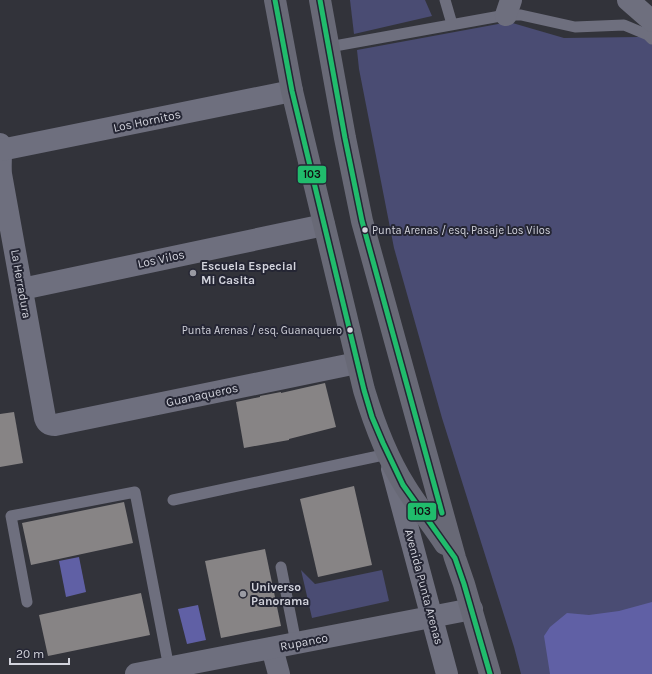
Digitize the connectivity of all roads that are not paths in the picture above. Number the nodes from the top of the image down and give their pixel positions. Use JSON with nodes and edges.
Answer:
{"nodes":[{"id":1,"x":275,"y":0,"type":"edge"},
{"id":2,"x":320,"y":0,"type":"edge"},
{"id":3,"x":445,"y":0,"type":"edge"},
{"id":4,"x":628,"y":0,"type":"edge"},
{"id":5,"x":508,"y":8,"type":"edge"},
{"id":6,"x":452,"y":24,"type":"junction"},
{"id":7,"x":651,"y":30,"type":"edge"},
{"id":8,"x":329,"y":48,"type":"junction"},
{"id":9,"x":292,"y":91,"type":"junction"},
{"id":10,"x":1,"y":147,"type":"edge"},
{"id":11,"x":324,"y":225,"type":"junction"},
{"id":12,"x":22,"y":289,"type":"junction"},
{"id":13,"x":357,"y":363,"type":"junction"},
{"id":14,"x":48,"y":424,"type":"joint"},
{"id":15,"x":388,"y":454,"type":"junction"},
{"id":16,"x":173,"y":500,"type":"dead end"},
{"id":17,"x":455,"y":558,"type":"junction"},
{"id":18,"x":281,"y":567,"type":"dead end"},
{"id":19,"x":27,"y":602,"type":"dead end"},
{"id":20,"x":472,"y":609,"type":"junction"},
{"id":21,"x":432,"y":617,"type":"junction"},
{"id":22,"x":296,"y":643,"type":"junction"},
{"id":23,"x":272,"y":648,"type":"junction"},
{"id":24,"x":169,"y":668,"type":"junction"},
{"id":25,"x":142,"y":673,"type":"edge"},
{"id":26,"x":279,"y":674,"type":"edge"},
{"id":27,"x":447,"y":674,"type":"edge"},
{"id":28,"x":490,"y":674,"type":"edge"}],
"edges":[{"from":1,"to":9,"type":"main road","name":"Avenida Punta Arenas"},
{"from":2,"to":8,"type":"main road","name":"Avenida Punta Arenas"},
{"from":3,"to":6,"type":"lane"},
{"from":4,"to":7,"type":"street"},
{"from":5,"to":6,"type":"lane"},
{"from":5,"to":7,"type":"lane"},
{"from":6,"to":8,"type":"lane"},
{"from":8,"to":17,"type":"main road","name":"Avenida Punta Arenas"},
{"from":9,"to":10,"type":"street","name":"Los Hornitos"},
{"from":9,"to":11,"type":"main road","name":"Avenida Punta Arenas"},
{"from":10,"to":12,"type":"street","name":"La Herradura"},
{"from":11,"to":12,"type":"street","name":"Los Vilos"},
{"from":11,"to":13,"type":"main road","name":"Avenida Punta Arenas"},
{"from":12,"to":14,"type":"street","name":"La Herradura"},
{"from":13,"to":14,"type":"street","name":"Guanaqueros"},
{"from":13,"to":15,"type":"main road","name":"Avenida Punta Arenas"},
{"from":15,"to":16,"type":"lane"},
{"from":15,"to":17,"type":"main road","name":"Avenida Punta Arenas"},
{"from":15,"to":21,"type":"street","name":"Avenida Punta Arenas"},
{"from":17,"to":20,"type":"main road","name":"Avenida Punta Arenas"},
{"from":18,"to":22,"type":"lane"},
{"from":19,"to":24,"type":"lane"},
{"from":20,"to":21,"type":"street","name":"Rupanco"},
{"from":20,"to":28,"type":"main road","name":"Avenida Punta Arenas"},
{"from":21,"to":22,"type":"street","name":"Rupanco"},
{"from":21,"to":27,"type":"street","name":"Avenida Punta Arenas"},
{"from":22,"to":23,"type":"street","name":"Rupanco"},
{"from":23,"to":24,"type":"street","name":"Rupanco"},
{"from":23,"to":26,"type":"street"},
{"from":24,"to":25,"type":"street","name":"Rupanco"}]}
